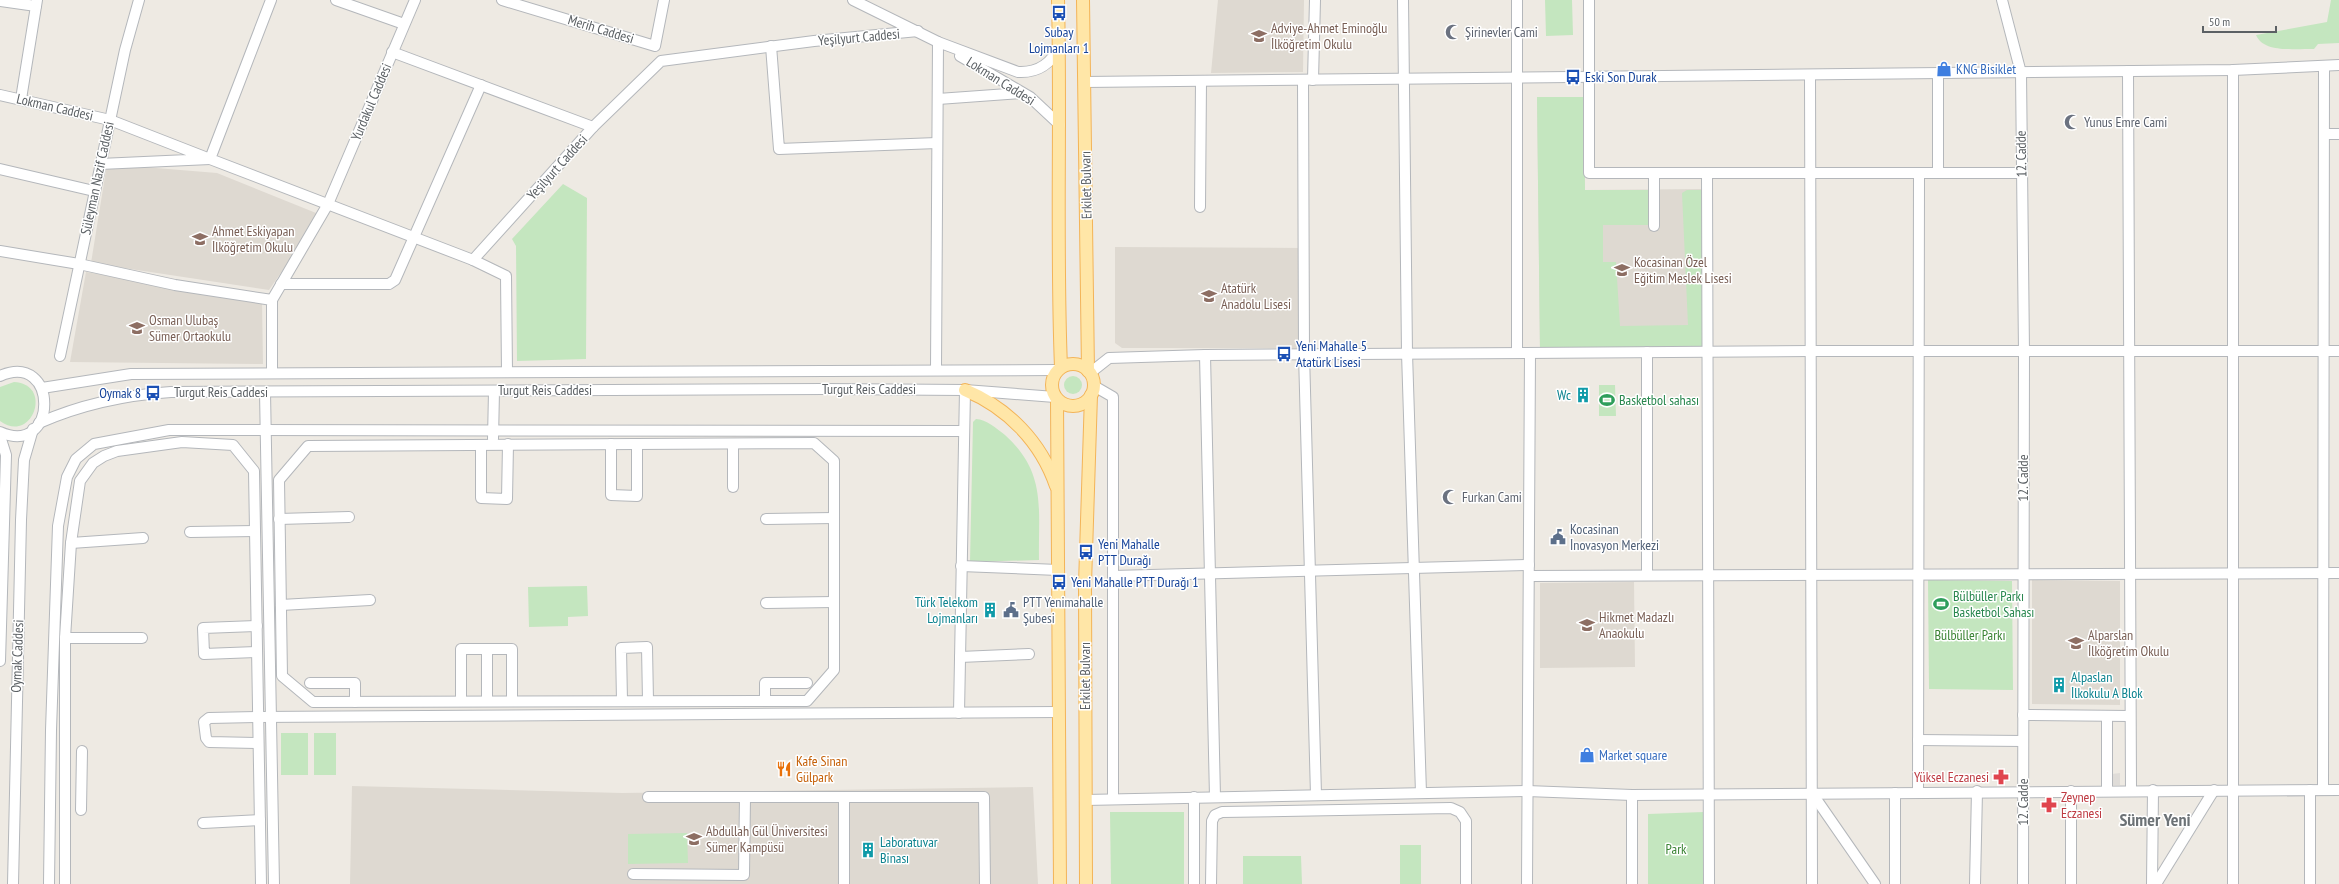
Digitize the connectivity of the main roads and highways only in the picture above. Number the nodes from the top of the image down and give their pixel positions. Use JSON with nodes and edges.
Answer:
{"nodes":[{"id":1,"x":1058,"y":0,"type":"edge"},
{"id":2,"x":1083,"y":0,"type":"edge"},
{"id":3,"x":1059,"y":368,"type":"junction"},
{"id":4,"x":1089,"y":372,"type":"junction"},
{"id":5,"x":965,"y":390,"type":"road end"},
{"id":6,"x":1093,"y":391,"type":"junction"},
{"id":7,"x":1056,"y":398,"type":"junction"},
{"id":8,"x":1058,"y":493,"type":"junction"},
{"id":9,"x":1060,"y":884,"type":"edge"},
{"id":10,"x":1086,"y":884,"type":"edge"}],
"edges":[{"from":1,"to":3,"type":"main road","name":"Erkilet Bulvarı"},
{"from":2,"to":4,"type":"main road","name":"Erkilet Bulvarı"},
{"from":3,"to":4,"type":"main road"},
{"from":3,"to":7,"type":"main road"},
{"from":4,"to":6,"type":"main road"},
{"from":5,"to":8,"type":"main road"},
{"from":6,"to":7,"type":"main road"},
{"from":6,"to":10,"type":"main road","name":"Erkilet Bulvarı"},
{"from":7,"to":8,"type":"main road","name":"Erkilet Bulvarı"},
{"from":8,"to":9,"type":"main road","name":"Erkilet Bulvarı"}]}
